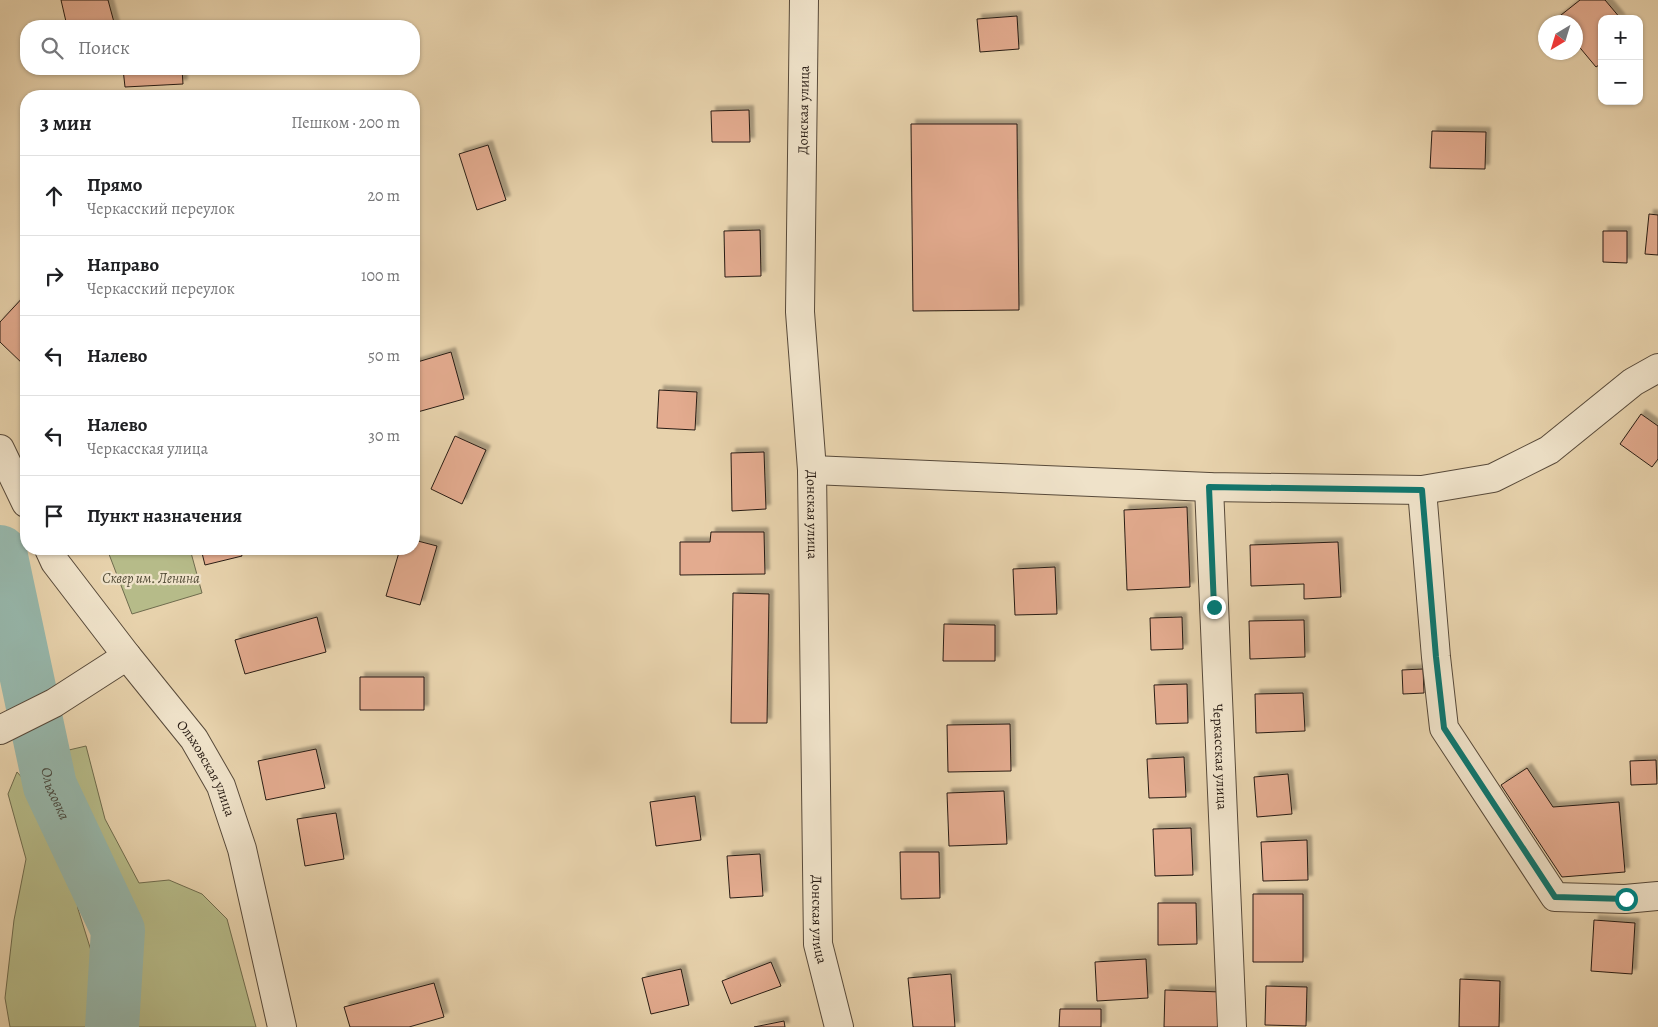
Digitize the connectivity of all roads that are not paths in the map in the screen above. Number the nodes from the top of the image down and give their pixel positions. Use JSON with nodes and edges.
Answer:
{"nodes":[{"id":1,"x":804,"y":0,"type":"edge"},
{"id":2,"x":1658,"y":368,"type":"edge"},
{"id":3,"x":0,"y":449,"type":"edge"},
{"id":4,"x":812,"y":470,"type":"junction"},
{"id":5,"x":1209,"y":487,"type":"junction"},
{"id":6,"x":1422,"y":490,"type":"junction"},
{"id":7,"x":20,"y":491,"type":"edge"},
{"id":8,"x":52,"y":555,"type":"edge"},
{"id":9,"x":127,"y":656,"type":"junction"},
{"id":10,"x":0,"y":730,"type":"edge"},
{"id":11,"x":1658,"y":896,"type":"edge"},
{"id":12,"x":282,"y":1027,"type":"edge"},
{"id":13,"x":839,"y":1027,"type":"edge"},
{"id":14,"x":1232,"y":1027,"type":"edge"}],
"edges":[{"from":1,"to":4,"type":"street","name":"Донская улица"},
{"from":2,"to":6,"type":"street"},
{"from":3,"to":7,"type":"street"},
{"from":4,"to":5,"type":"street"},
{"from":4,"to":13,"type":"street","name":"Донская улица"},
{"from":5,"to":6,"type":"street"},
{"from":5,"to":14,"type":"street","name":"Черкасская улица"},
{"from":6,"to":11,"type":"street"},
{"from":8,"to":9,"type":"street","name":"Ольховская улица"},
{"from":9,"to":10,"type":"street"},
{"from":9,"to":12,"type":"street","name":"Ольховская улица"}]}
